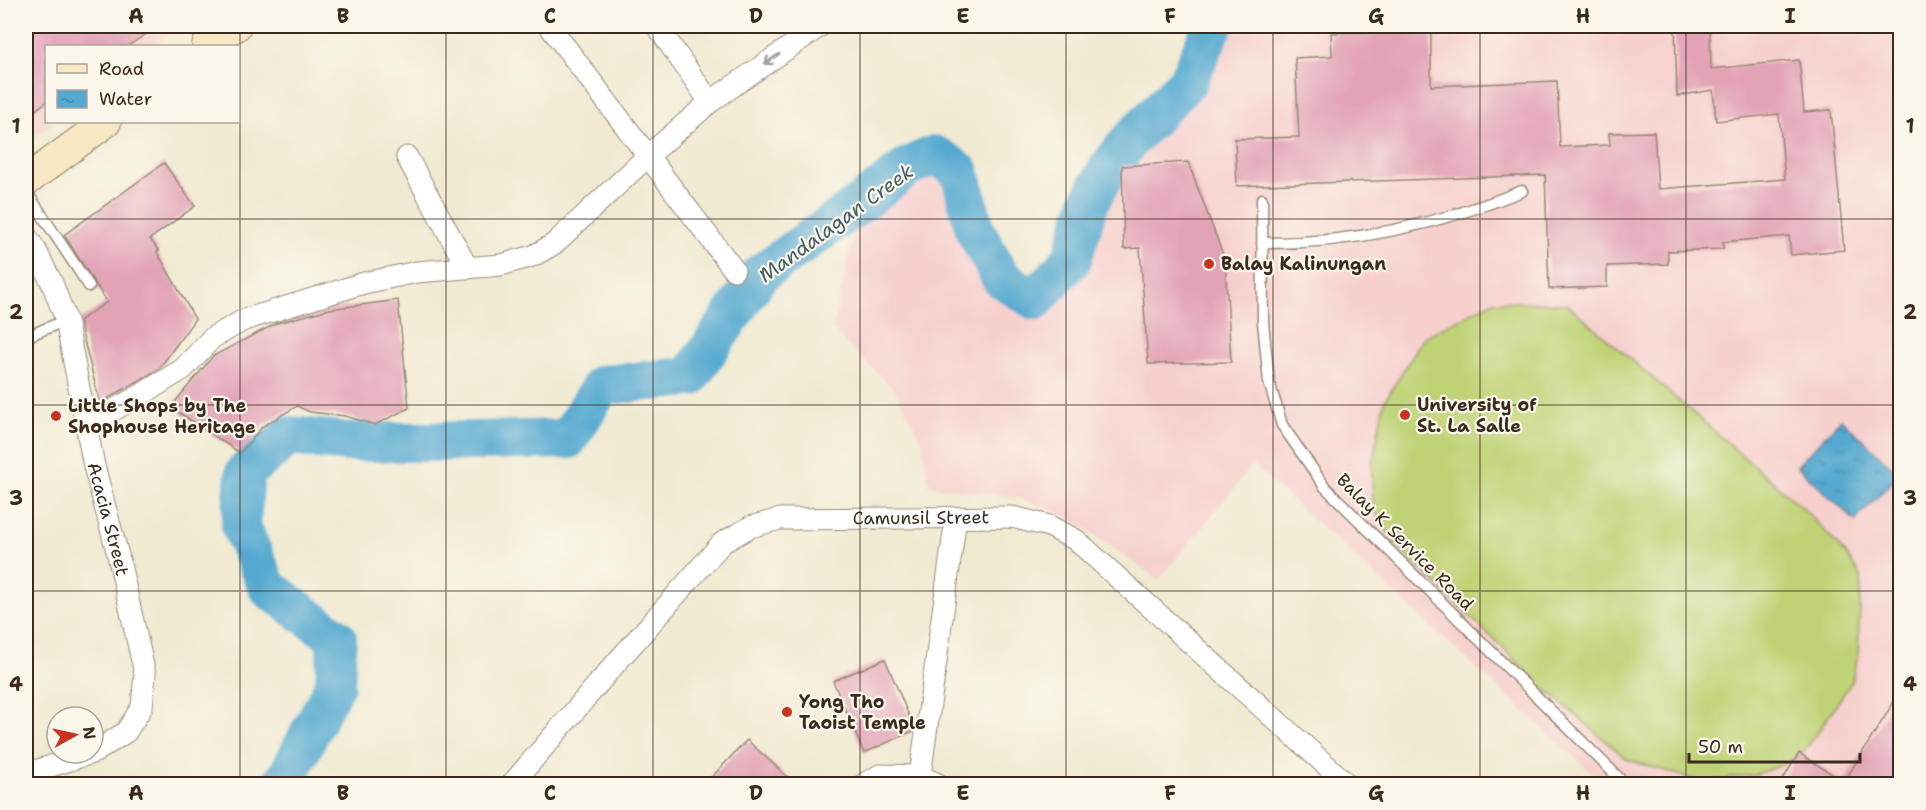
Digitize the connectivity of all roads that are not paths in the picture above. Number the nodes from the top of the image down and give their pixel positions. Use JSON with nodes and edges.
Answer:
{"nodes":[{"id":1,"x":236,"y":26,"type":"edge"},
{"id":2,"x":657,"y":26,"type":"edge"},
{"id":3,"x":820,"y":26,"type":"edge"},
{"id":4,"x":551,"y":28,"type":"dead end"},
{"id":5,"x":208,"y":45,"type":"edge"},
{"id":6,"x":710,"y":102,"type":"junction"},
{"id":7,"x":105,"y":123,"type":"edge"},
{"id":8,"x":648,"y":156,"type":"junction"},
{"id":9,"x":407,"y":158,"type":"dead end"},
{"id":10,"x":26,"y":181,"type":"edge"},
{"id":11,"x":26,"y":191,"type":"edge"},
{"id":12,"x":1522,"y":191,"type":"dead end"},
{"id":13,"x":1262,"y":199,"type":"dead end"},
{"id":14,"x":26,"y":236,"type":"edge"},
{"id":15,"x":1262,"y":243,"type":"junction"},
{"id":16,"x":467,"y":267,"type":"junction"},
{"id":17,"x":734,"y":270,"type":"dead end"},
{"id":18,"x":89,"y":286,"type":"dead end"},
{"id":19,"x":66,"y":320,"type":"junction"},
{"id":20,"x":26,"y":337,"type":"edge"},
{"id":21,"x":87,"y":425,"type":"junction"},
{"id":22,"x":956,"y":518,"type":"junction"},
{"id":23,"x":26,"y":774,"type":"edge"},
{"id":24,"x":929,"y":780,"type":"edge"},
{"id":25,"x":512,"y":784,"type":"edge"},
{"id":26,"x":864,"y":784,"type":"edge"},
{"id":27,"x":1347,"y":784,"type":"edge"},
{"id":28,"x":1624,"y":784,"type":"edge"}],
"edges":[{"from":1,"to":5,"type":"main road"},
{"from":2,"to":6,"type":"street"},
{"from":3,"to":6,"type":"street","one_way":true},
{"from":4,"to":8,"type":"street"},
{"from":6,"to":8,"type":"street"},
{"from":7,"to":10,"type":"main road"},
{"from":8,"to":16,"type":"street"},
{"from":8,"to":17,"type":"street"},
{"from":9,"to":16,"type":"street"},
{"from":11,"to":18,"type":"lane"},
{"from":12,"to":15,"type":"lane"},
{"from":13,"to":15,"type":"lane","name":"Balay K Service Road"},
{"from":14,"to":19,"type":"street","name":"Acacia Street"},
{"from":15,"to":28,"type":"lane","name":"Balay K Service Road"},
{"from":16,"to":21,"type":"street"},
{"from":19,"to":20,"type":"lane"},
{"from":19,"to":21,"type":"street","name":"Acacia Street"},
{"from":21,"to":23,"type":"street","name":"Acacia Street"},
{"from":22,"to":24,"type":"street"},
{"from":22,"to":25,"type":"street","name":"Camunsil Street"},
{"from":22,"to":27,"type":"street","name":"Camunsil Street"},
{"from":24,"to":26,"type":"street"}]}
